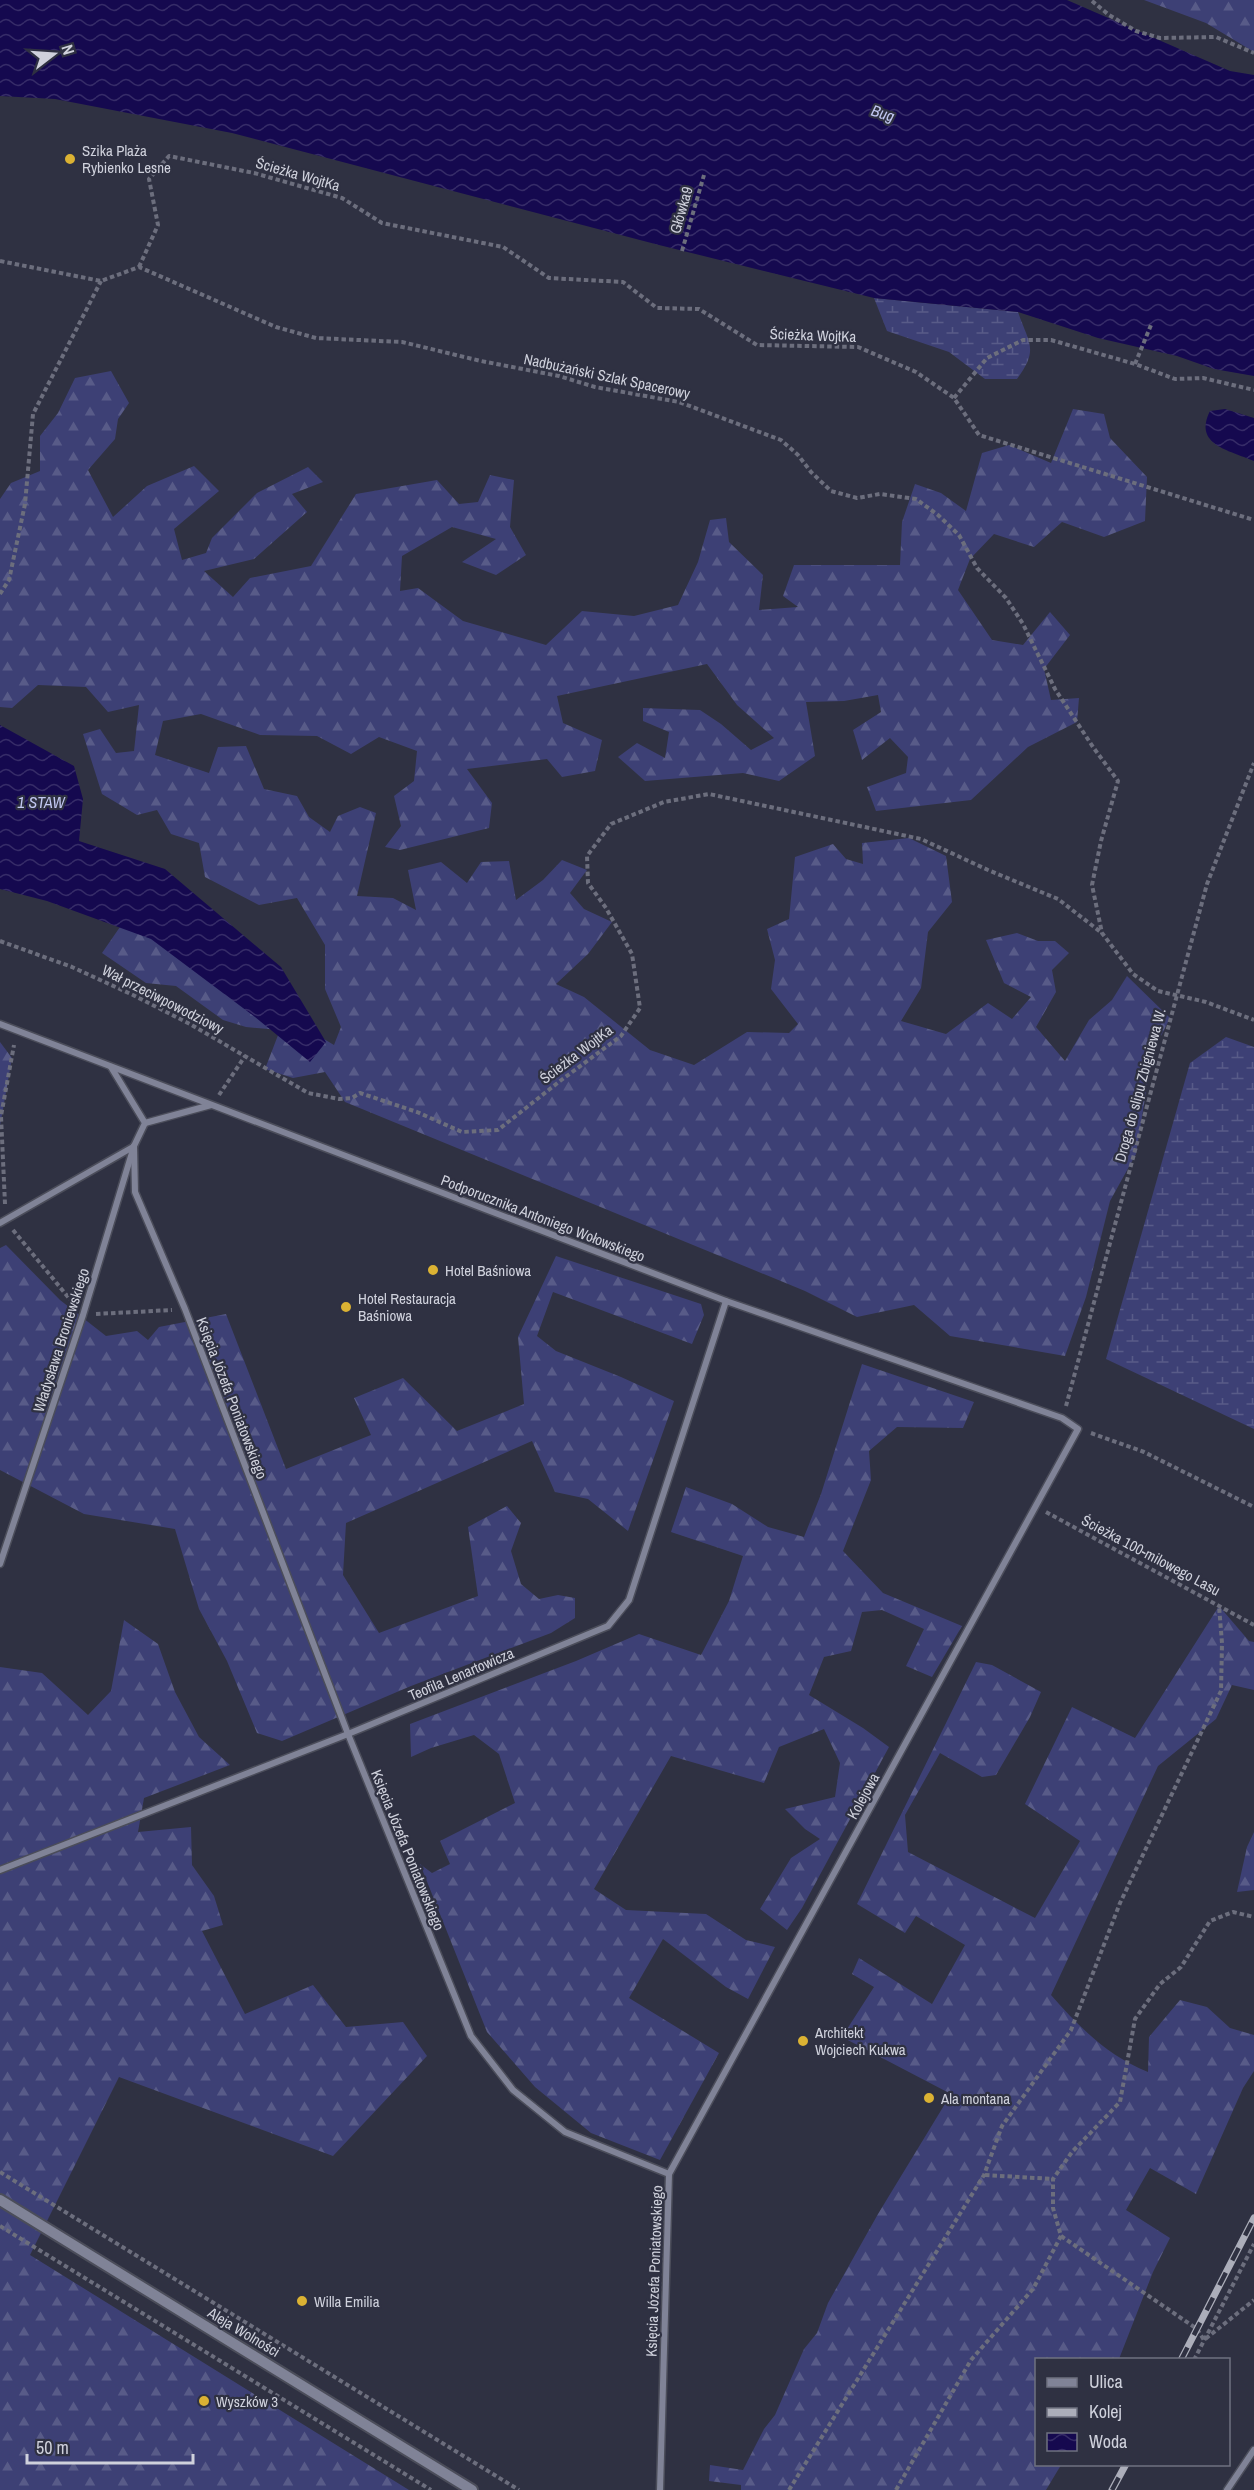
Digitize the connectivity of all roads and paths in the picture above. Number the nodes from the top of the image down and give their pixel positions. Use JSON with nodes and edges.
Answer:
{"nodes":[{"id":1,"x":1092,"y":1,"type":"edge"},
{"id":2,"x":1254,"y":53,"type":"edge"},
{"id":3,"x":704,"y":175,"type":"dead end"},
{"id":4,"x":682,"y":251,"type":"dead end"},
{"id":5,"x":0,"y":261,"type":"edge"},
{"id":6,"x":139,"y":267,"type":"junction"},
{"id":7,"x":101,"y":281,"type":"junction"},
{"id":8,"x":1151,"y":324,"type":"dead end"},
{"id":9,"x":1135,"y":364,"type":"junction"},
{"id":10,"x":1254,"y":390,"type":"edge"},
{"id":11,"x":954,"y":398,"type":"junction"},
{"id":12,"x":1254,"y":520,"type":"edge"},
{"id":13,"x":0,"y":594,"type":"edge"},
{"id":14,"x":1254,"y":763,"type":"edge"},
{"id":15,"x":1101,"y":933,"type":"junction"},
{"id":16,"x":0,"y":940,"type":"edge"},
{"id":17,"x":1177,"y":996,"type":"junction"},
{"id":18,"x":1254,"y":1020,"type":"edge"},
{"id":19,"x":0,"y":1024,"type":"edge"},
{"id":20,"x":245,"y":1056,"type":"junction"},
{"id":21,"x":111,"y":1066,"type":"junction"},
{"id":22,"x":308,"y":1093,"type":"joint"},
{"id":23,"x":212,"y":1105,"type":"junction"},
{"id":24,"x":145,"y":1123,"type":"junction"},
{"id":25,"x":134,"y":1146,"type":"junction"},
{"id":26,"x":0,"y":1223,"type":"edge"},
{"id":27,"x":726,"y":1301,"type":"junction"},
{"id":28,"x":1062,"y":1418,"type":"junction"},
{"id":29,"x":1078,"y":1429,"type":"junction"},
{"id":30,"x":1036,"y":1506,"type":"junction"},
{"id":31,"x":1254,"y":1507,"type":"edge"},
{"id":32,"x":0,"y":1564,"type":"edge"},
{"id":33,"x":1219,"y":1606,"type":"junction"},
{"id":34,"x":1254,"y":1625,"type":"edge"},
{"id":35,"x":348,"y":1734,"type":"junction"},
{"id":36,"x":0,"y":1870,"type":"edge"},
{"id":37,"x":1254,"y":1917,"type":"edge"},
{"id":38,"x":0,"y":2172,"type":"edge"},
{"id":39,"x":669,"y":2174,"type":"junction"},
{"id":40,"x":984,"y":2175,"type":"junction"},
{"id":41,"x":1053,"y":2179,"type":"junction"},
{"id":42,"x":0,"y":2200,"type":"edge"},
{"id":43,"x":0,"y":2226,"type":"edge"},
{"id":44,"x":1061,"y":2236,"type":"junction"},
{"id":45,"x":1254,"y":2244,"type":"edge"},
{"id":46,"x":1254,"y":2300,"type":"edge"},
{"id":47,"x":1204,"y":2340,"type":"junction"},
{"id":48,"x":1195,"y":2358,"type":"edge"},
{"id":49,"x":1254,"y":2450,"type":"edge"},
{"id":50,"x":431,"y":2490,"type":"edge"},
{"id":51,"x":472,"y":2490,"type":"edge"},
{"id":52,"x":519,"y":2490,"type":"edge"},
{"id":53,"x":660,"y":2490,"type":"edge"},
{"id":54,"x":789,"y":2490,"type":"edge"},
{"id":55,"x":896,"y":2490,"type":"edge"},
{"id":56,"x":1227,"y":2490,"type":"edge"}],
"edges":[{"from":1,"to":2,"type":"path"},
{"from":3,"to":4,"type":"path","name":"Główka9"},
{"from":5,"to":7,"type":"path"},
{"from":6,"to":7,"type":"path"},
{"from":6,"to":11,"type":"path","name":"Ścieżka WojtKa"},
{"from":6,"to":15,"type":"path","name":"Nadbużański Szlak Spacerowy"},
{"from":7,"to":13,"type":"path"},
{"from":8,"to":9,"type":"path"},
{"from":9,"to":10,"type":"path"},
{"from":9,"to":11,"type":"path"},
{"from":11,"to":12,"type":"path","name":"Ścieżka WojtKa"},
{"from":14,"to":17,"type":"path","name":"Droga do slipu Zbigniewa W."},
{"from":15,"to":17,"type":"path","name":"Nadbużański Szlak Spacerowy"},
{"from":15,"to":22,"type":"path","name":"Ścieżka WojtKa"},
{"from":16,"to":20,"type":"path","name":"Wał przeciwpowodziowy"},
{"from":17,"to":18,"type":"path","name":"Nadbużański Szlak Spacerowy"},
{"from":17,"to":28,"type":"path","name":"Droga do slipu Zbigniewa W."},
{"from":19,"to":21,"type":"street","name":"Podporucznika Antoniego Wołowskiego"},
{"from":20,"to":22,"type":"path","name":"Wał przeciwpowodziowy"},
{"from":20,"to":23,"type":"path"},
{"from":21,"to":23,"type":"street","name":"Podporucznika Antoniego Wołowskiego"},
{"from":21,"to":24,"type":"street"},
{"from":23,"to":24,"type":"street"},
{"from":23,"to":27,"type":"street","name":"Podporucznika Antoniego Wołowskiego"},
{"from":24,"to":25,"type":"street","name":"Władysława Broniewskiego"},
{"from":25,"to":26,"type":"street"},
{"from":25,"to":32,"type":"street","name":"Władysława Broniewskiego"},
{"from":25,"to":35,"type":"street","name":"Księcia Józefa Poniatowskiego"},
{"from":27,"to":28,"type":"street","name":"Podporucznika Antoniego Wołowskiego"},
{"from":27,"to":35,"type":"street","name":"Teofila Lenartowicza"},
{"from":28,"to":29,"type":"street","name":"Podporucznika Antoniego Wołowskiego"},
{"from":29,"to":30,"type":"street","name":"Kolejowa"},
{"from":29,"to":31,"type":"path"},
{"from":30,"to":33,"type":"path","name":"Ścieżka 100-milowego Lasu"},
{"from":30,"to":39,"type":"street","name":"Kolejowa"},
{"from":33,"to":34,"type":"path","name":"Ścieżka 100-milowego Lasu"},
{"from":33,"to":40,"type":"path"},
{"from":35,"to":36,"type":"street","name":"Teofila Lenartowicza"},
{"from":35,"to":39,"type":"street","name":"Księcia Józefa Poniatowskiego"},
{"from":37,"to":41,"type":"path"},
{"from":38,"to":52,"type":"path"},
{"from":39,"to":53,"type":"street","name":"Księcia Józefa Poniatowskiego"},
{"from":40,"to":41,"type":"path"},
{"from":40,"to":54,"type":"path"},
{"from":41,"to":44,"type":"path"},
{"from":42,"to":51,"type":"street","name":"Aleja Wolności"},
{"from":43,"to":50,"type":"path"},
{"from":44,"to":47,"type":"path"},
{"from":44,"to":55,"type":"path"},
{"from":45,"to":47,"type":"path"},
{"from":46,"to":47,"type":"path"},
{"from":47,"to":48,"type":"path"},
{"from":49,"to":56,"type":"street"}]}
